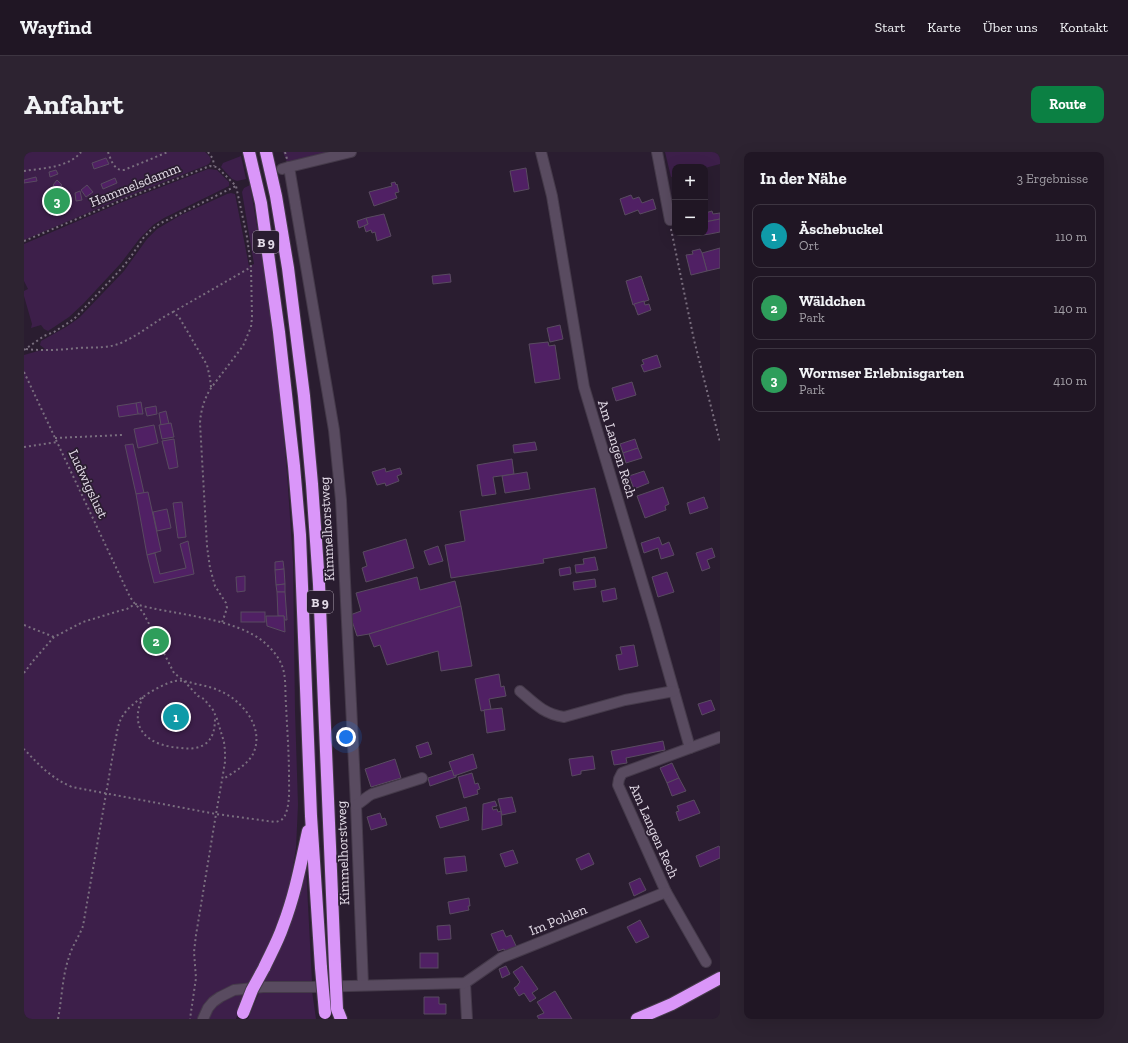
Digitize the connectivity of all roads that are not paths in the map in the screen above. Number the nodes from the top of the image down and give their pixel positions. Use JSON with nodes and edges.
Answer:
{"nodes":[{"id":1,"x":249,"y":152,"type":"edge"},
{"id":2,"x":266,"y":152,"type":"edge"},
{"id":3,"x":351,"y":152,"type":"edge"},
{"id":4,"x":541,"y":152,"type":"edge"},
{"id":5,"x":657,"y":152,"type":"edge"},
{"id":6,"x":670,"y":220,"type":"road end"},
{"id":7,"x":520,"y":691,"type":"dead end"},
{"id":8,"x":674,"y":691,"type":"junction"},
{"id":9,"x":720,"y":737,"type":"edge"},
{"id":10,"x":690,"y":748,"type":"junction"},
{"id":11,"x":422,"y":778,"type":"dead end"},
{"id":12,"x":356,"y":804,"type":"junction"},
{"id":13,"x":311,"y":816,"type":"junction"},
{"id":14,"x":666,"y":892,"type":"junction"},
{"id":15,"x":706,"y":962,"type":"dead end"},
{"id":16,"x":720,"y":978,"type":"edge"},
{"id":17,"x":465,"y":983,"type":"junction"},
{"id":18,"x":363,"y":985,"type":"junction"},
{"id":19,"x":242,"y":1016,"type":"edge"},
{"id":20,"x":326,"y":1016,"type":"edge"},
{"id":21,"x":339,"y":1016,"type":"edge"},
{"id":22,"x":203,"y":1019,"type":"edge"},
{"id":23,"x":467,"y":1019,"type":"edge"},
{"id":24,"x":637,"y":1019,"type":"edge"}],
"edges":[{"from":1,"to":13,"type":"highway","number":"B 9"},
{"from":2,"to":21,"type":"highway","number":"B 9","bridge":true},
{"from":3,"to":12,"type":"street","name":"Kimmelhorstweg"},
{"from":4,"to":8,"type":"street","name":"Am Langen Rech"},
{"from":5,"to":6,"type":"street"},
{"from":7,"to":8,"type":"street"},
{"from":8,"to":10,"type":"street","name":"Am Langen Rech"},
{"from":9,"to":10,"type":"street","name":"Am Langen Rech"},
{"from":10,"to":14,"type":"street","name":"Am Langen Rech"},
{"from":11,"to":12,"type":"street"},
{"from":12,"to":18,"type":"street","name":"Kimmelhorstweg"},
{"from":13,"to":19,"type":"highway","number":"B 9","bridge":true},
{"from":13,"to":20,"type":"highway","bridge":true},
{"from":14,"to":15,"type":"street","name":"Am Langen Rech"},
{"from":14,"to":17,"type":"street","name":"Im Pohlen"},
{"from":16,"to":24,"type":"highway"},
{"from":17,"to":18,"type":"street"},
{"from":17,"to":23,"type":"street"},
{"from":18,"to":22,"type":"street"}]}
